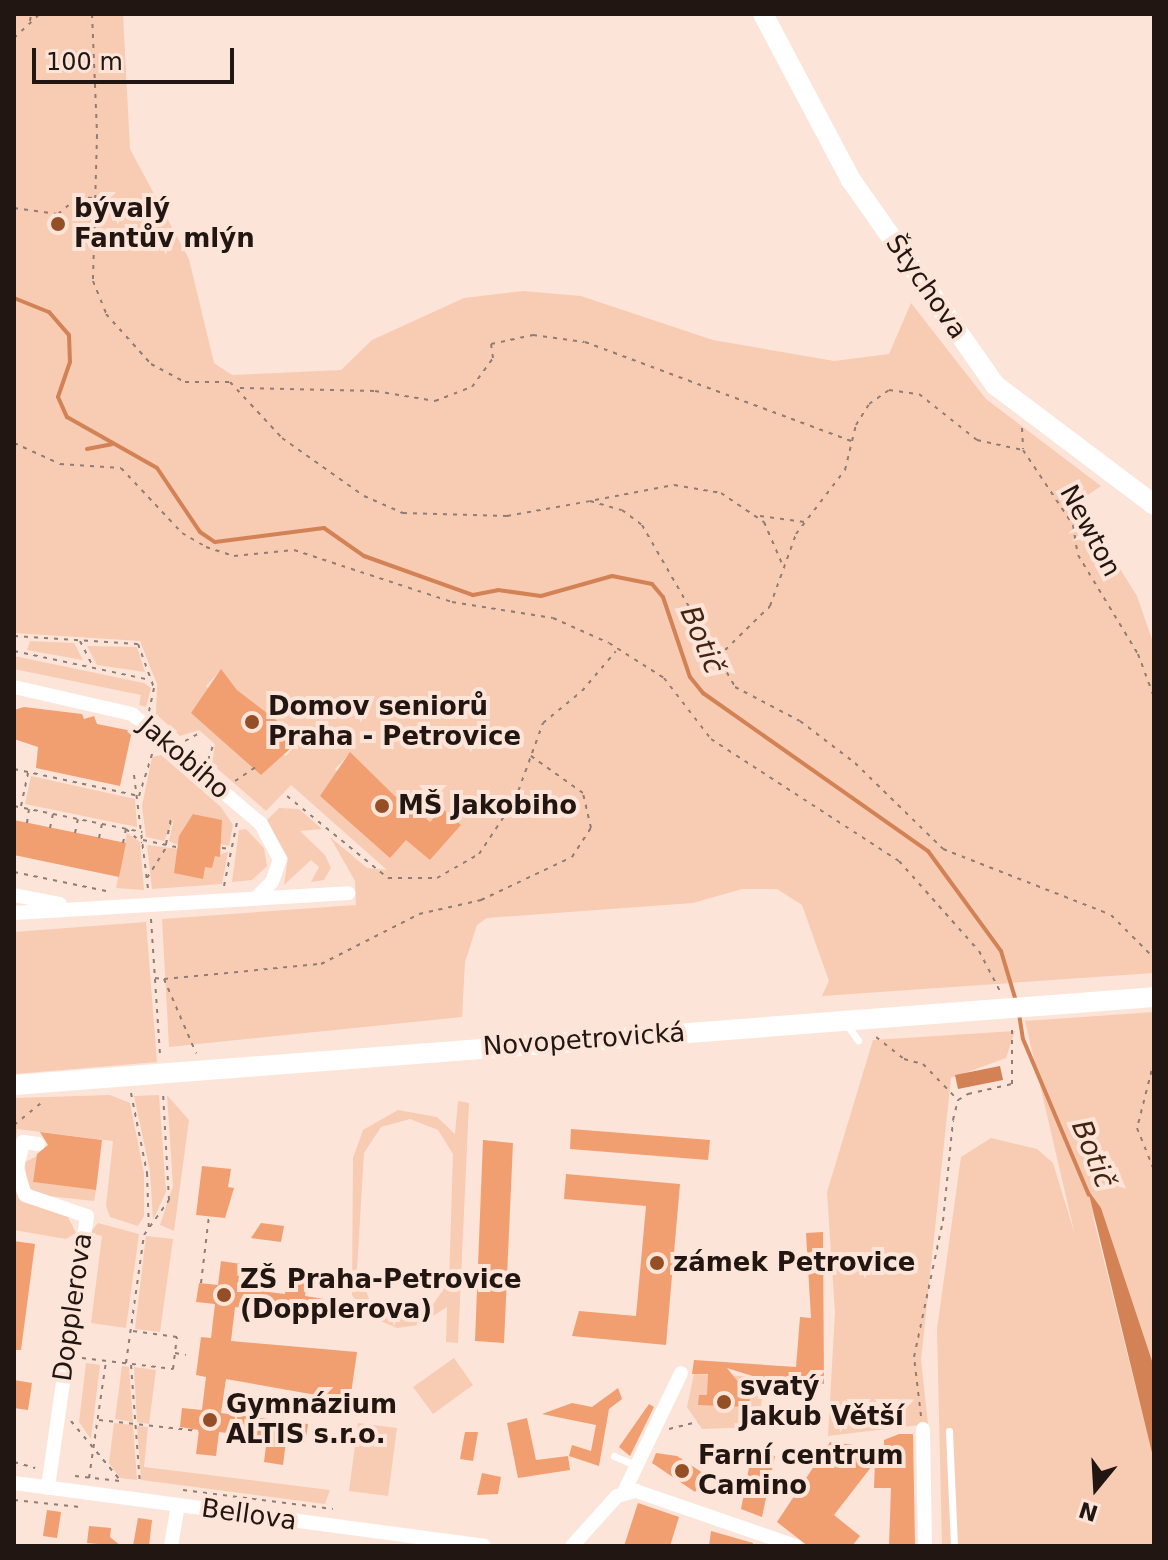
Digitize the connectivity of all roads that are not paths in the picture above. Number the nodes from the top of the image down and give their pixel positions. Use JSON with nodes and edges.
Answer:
{"nodes":[{"id":1,"x":763,"y":14,"type":"edge"},
{"id":2,"x":1154,"y":505,"type":"edge"},
{"id":3,"x":14,"y":687,"type":"edge"},
{"id":4,"x":348,"y":893,"type":"dead end"},
{"id":5,"x":14,"y":895,"type":"edge"},
{"id":6,"x":256,"y":898,"type":"junction"},
{"id":7,"x":76,"y":908,"type":"junction"},
{"id":8,"x":14,"y":913,"type":"edge"},
{"id":9,"x":1154,"y":997,"type":"edge"},
{"id":10,"x":843,"y":1020,"type":"junction"},
{"id":11,"x":858,"y":1040,"type":"road end"},
{"id":12,"x":14,"y":1085,"type":"edge"},
{"id":13,"x":38,"y":1144,"type":"dead end"},
{"id":14,"x":681,"y":1373,"type":"dead end"},
{"id":15,"x":923,"y":1429,"type":"road end"},
{"id":16,"x":949,"y":1431,"type":"dead end"},
{"id":17,"x":614,"y":1456,"type":"dead end"},
{"id":18,"x":637,"y":1466,"type":"junction"},
{"id":19,"x":49,"y":1480,"type":"junction"},
{"id":20,"x":14,"y":1483,"type":"edge"},
{"id":21,"x":623,"y":1494,"type":"junction"},
{"id":22,"x":178,"y":1505,"type":"junction"},
{"id":23,"x":171,"y":1546,"type":"edge"},
{"id":24,"x":484,"y":1546,"type":"edge"},
{"id":25,"x":572,"y":1546,"type":"edge"},
{"id":26,"x":796,"y":1546,"type":"edge"},
{"id":27,"x":925,"y":1546,"type":"edge"},
{"id":28,"x":954,"y":1546,"type":"edge"}],
"edges":[{"from":1,"to":2,"type":"main road","name":"Štychova"},
{"from":3,"to":6,"type":"street","name":"Jakobiho"},
{"from":4,"to":6,"type":"street"},
{"from":5,"to":7,"type":"street"},
{"from":6,"to":7,"type":"street"},
{"from":7,"to":8,"type":"street"},
{"from":9,"to":10,"type":"main road","name":"Novopetrovická"},
{"from":10,"to":11,"type":"lane"},
{"from":10,"to":12,"type":"main road","name":"Novopetrovická"},
{"from":13,"to":19,"type":"street","name":"Dopplerova"},
{"from":14,"to":18,"type":"street"},
{"from":15,"to":27,"type":"street"},
{"from":16,"to":28,"type":"lane"},
{"from":17,"to":18,"type":"lane"},
{"from":18,"to":21,"type":"street"},
{"from":19,"to":20,"type":"street","name":"Bellova"},
{"from":19,"to":22,"type":"street","name":"Bellova"},
{"from":21,"to":25,"type":"street"},
{"from":21,"to":26,"type":"street"},
{"from":22,"to":23,"type":"street"},
{"from":22,"to":24,"type":"street","name":"Bellova"}]}
